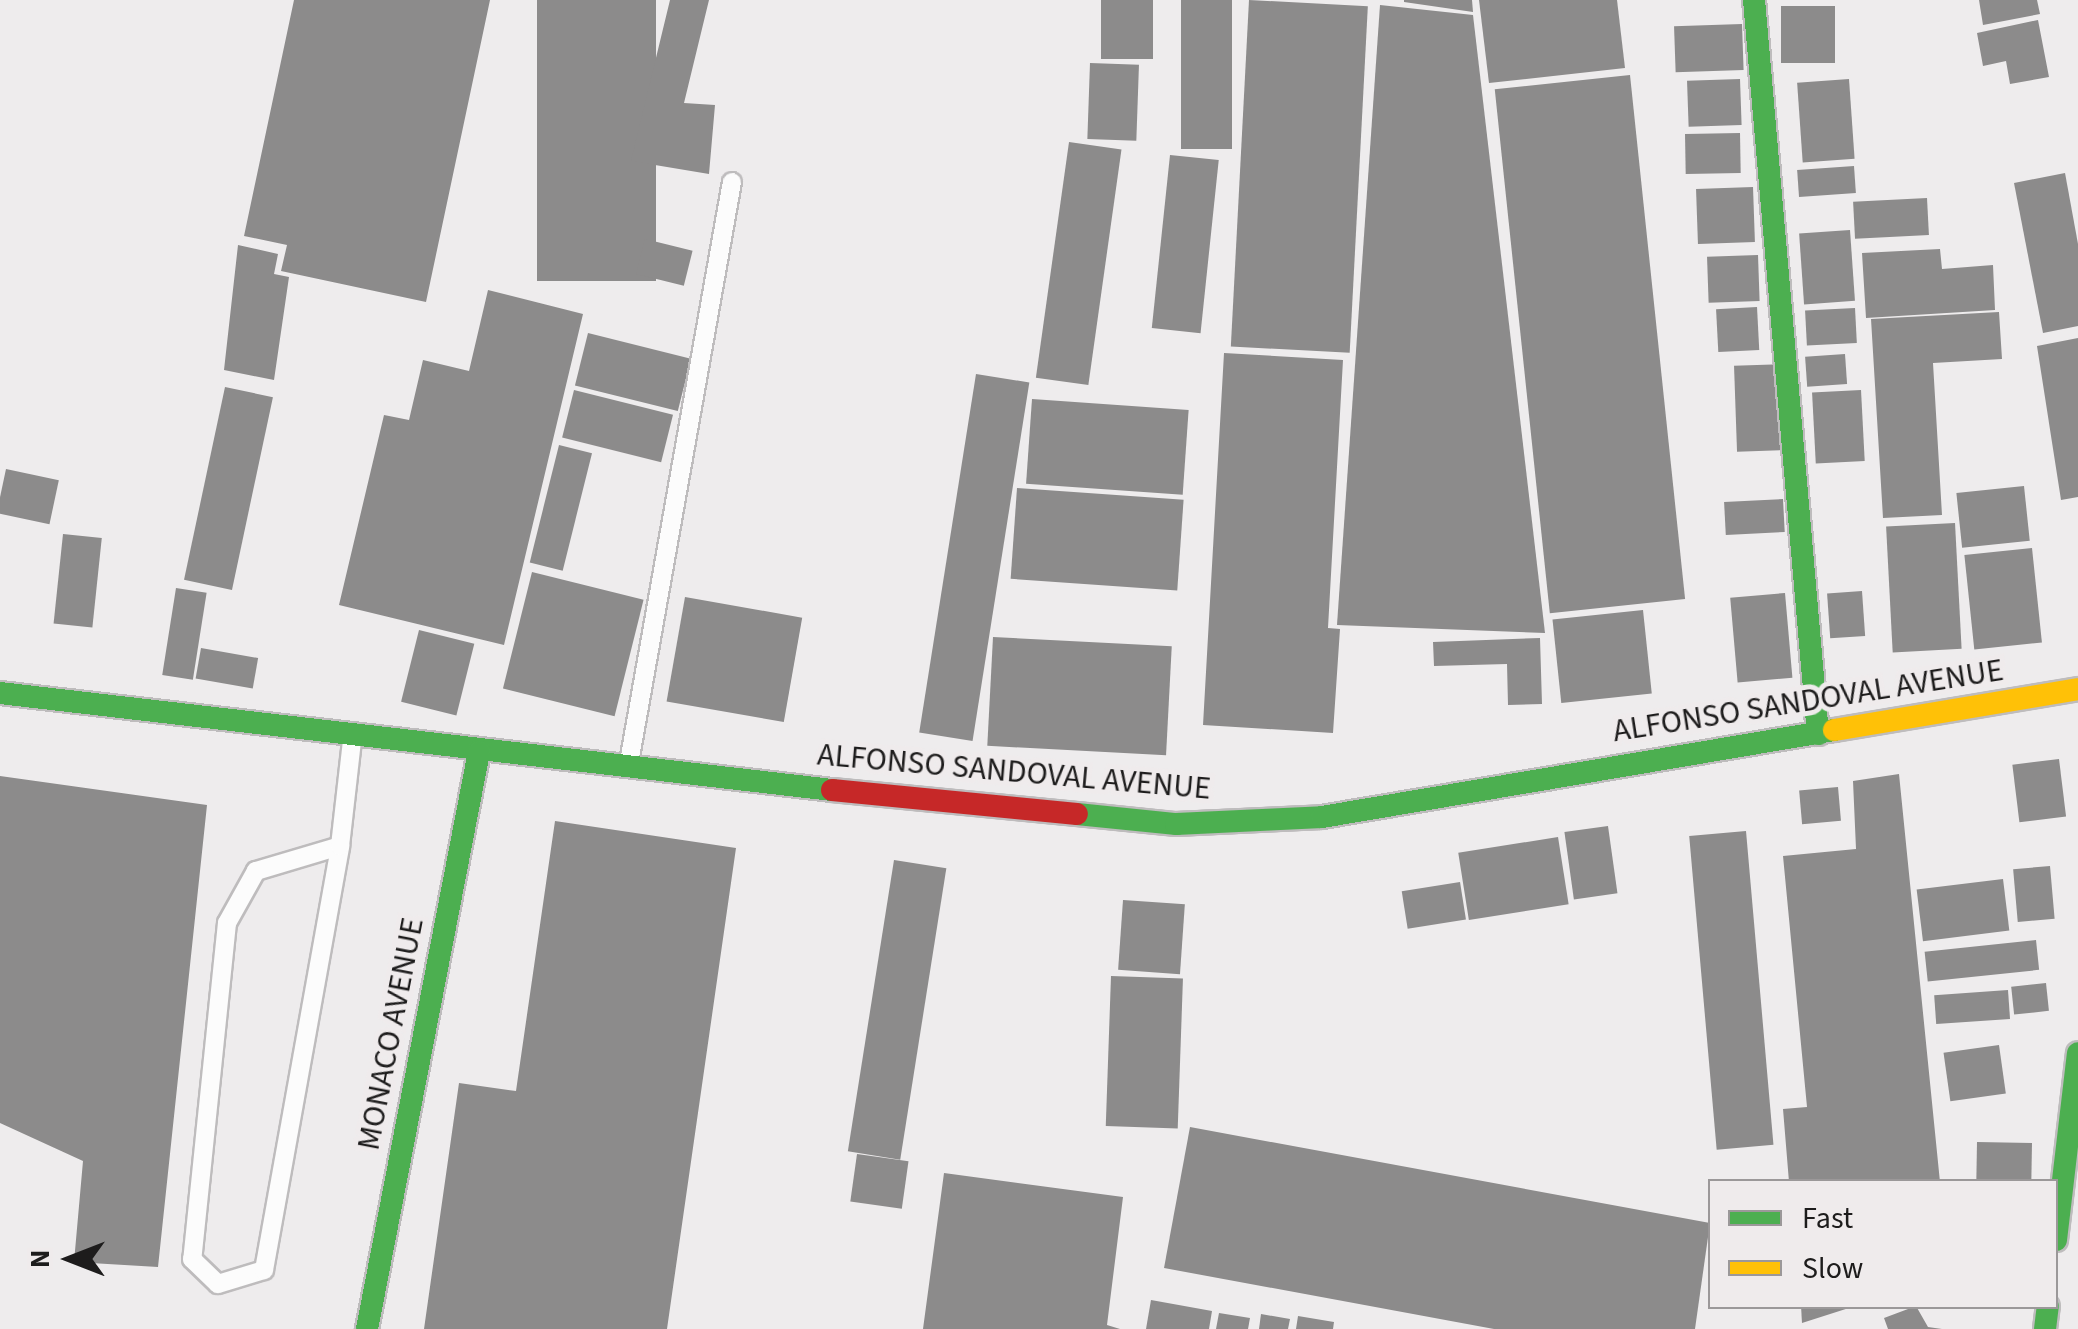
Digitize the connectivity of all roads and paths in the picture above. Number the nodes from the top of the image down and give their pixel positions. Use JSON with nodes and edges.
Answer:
{"nodes":[{"id":1,"x":1754,"y":0,"type":"edge"},
{"id":2,"x":732,"y":182,"type":"dead end"},
{"id":3,"x":2078,"y":689,"type":"edge"},
{"id":4,"x":0,"y":693,"type":"edge"},
{"id":5,"x":1818,"y":734,"type":"junction"},
{"id":6,"x":353,"y":737,"type":"junction"},
{"id":7,"x":479,"y":752,"type":"junction"},
{"id":8,"x":628,"y":770,"type":"junction"},
{"id":9,"x":340,"y":846,"type":"junction"},
{"id":10,"x":2078,"y":1053,"type":"edge"},
{"id":11,"x":2058,"y":1223,"type":"edge"},
{"id":12,"x":367,"y":1329,"type":"edge"}],
"edges":[{"from":1,"to":5,"type":"main road"},
{"from":2,"to":8,"type":"lane"},
{"from":3,"to":5,"type":"main road","name":"ALFONSO SANDOVAL AVENUE"},
{"from":4,"to":6,"type":"main road","name":"ALFONSO SANDOVAL AVENUE"},
{"from":5,"to":8,"type":"main road","name":"ALFONSO SANDOVAL AVENUE"},
{"from":6,"to":7,"type":"main road","name":"ALFONSO SANDOVAL AVENUE"},
{"from":6,"to":9,"type":"lane"},
{"from":7,"to":8,"type":"main road","name":"ALFONSO SANDOVAL AVENUE"},
{"from":7,"to":12,"type":"main road","name":"MONACO AVENUE"},
{"from":9,"to":9,"type":"lane"},
{"from":10,"to":11,"type":"main road"}]}
